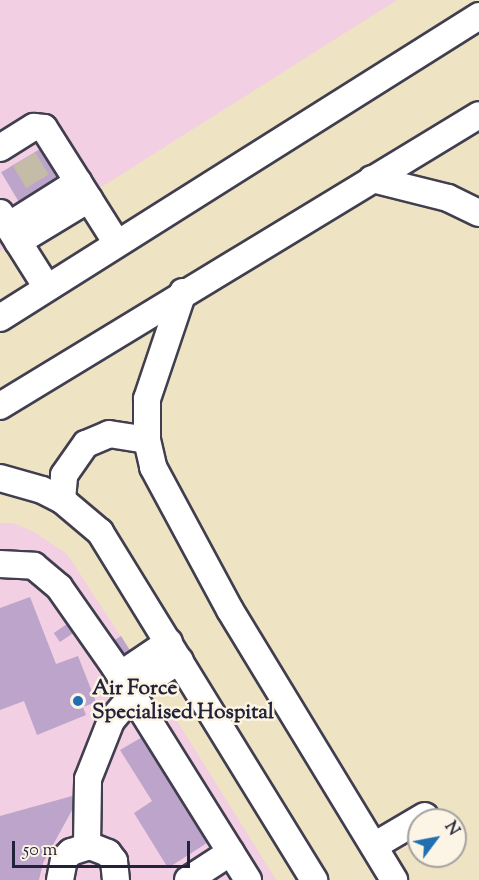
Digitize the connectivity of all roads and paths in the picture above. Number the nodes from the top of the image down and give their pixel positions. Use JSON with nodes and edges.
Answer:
{"nodes":[{"id":1,"x":479,"y":16,"type":"edge"},
{"id":2,"x":479,"y":115,"type":"edge"},
{"id":3,"x":0,"y":148,"type":"edge"},
{"id":4,"x":372,"y":179,"type":"junction"},
{"id":5,"x":84,"y":190,"type":"junction"},
{"id":6,"x":479,"y":213,"type":"edge"},
{"id":7,"x":9,"y":227,"type":"edge"},
{"id":8,"x":116,"y":242,"type":"junction"},
{"id":9,"x":46,"y":286,"type":"junction"},
{"id":10,"x":183,"y":292,"type":"junction"},
{"id":11,"x":0,"y":318,"type":"edge"},
{"id":12,"x":0,"y":406,"type":"edge"},
{"id":13,"x":147,"y":440,"type":"junction"},
{"id":14,"x":0,"y":478,"type":"edge"},
{"id":15,"x":62,"y":500,"type":"junction"},
{"id":16,"x":0,"y":564,"type":"edge"},
{"id":17,"x":175,"y":651,"type":"junction"},
{"id":18,"x":126,"y":684,"type":"junction"},
{"id":19,"x":407,"y":827,"type":"edge"},
{"id":20,"x":87,"y":846,"type":"junction"},
{"id":21,"x":374,"y":846,"type":"junction"},
{"id":22,"x":238,"y":865,"type":"edge"},
{"id":23,"x":60,"y":880,"type":"edge"},
{"id":24,"x":116,"y":880,"type":"edge"},
{"id":25,"x":188,"y":880,"type":"edge"},
{"id":26,"x":211,"y":880,"type":"edge"},
{"id":27,"x":314,"y":880,"type":"edge"},
{"id":28,"x":394,"y":880,"type":"edge"}],
"edges":[{"from":1,"to":8,"type":"street"},
{"from":2,"to":4,"type":"street"},
{"from":3,"to":5,"type":"street"},
{"from":4,"to":6,"type":"street"},
{"from":4,"to":10,"type":"street"},
{"from":5,"to":7,"type":"street"},
{"from":5,"to":7,"type":"street"},
{"from":5,"to":8,"type":"street"},
{"from":7,"to":9,"type":"street"},
{"from":8,"to":9,"type":"street"},
{"from":9,"to":11,"type":"street"},
{"from":10,"to":12,"type":"street"},
{"from":10,"to":13,"type":"street"},
{"from":13,"to":15,"type":"street"},
{"from":13,"to":21,"type":"street"},
{"from":14,"to":15,"type":"street"},
{"from":15,"to":17,"type":"street"},
{"from":16,"to":18,"type":"street"},
{"from":17,"to":18,"type":"street"},
{"from":17,"to":27,"type":"street"},
{"from":18,"to":20,"type":"street"},
{"from":18,"to":22,"type":"street"},
{"from":19,"to":21,"type":"street"},
{"from":20,"to":23,"type":"street"},
{"from":20,"to":24,"type":"street"},
{"from":21,"to":28,"type":"street"},
{"from":22,"to":25,"type":"street"},
{"from":22,"to":26,"type":"street"}]}
